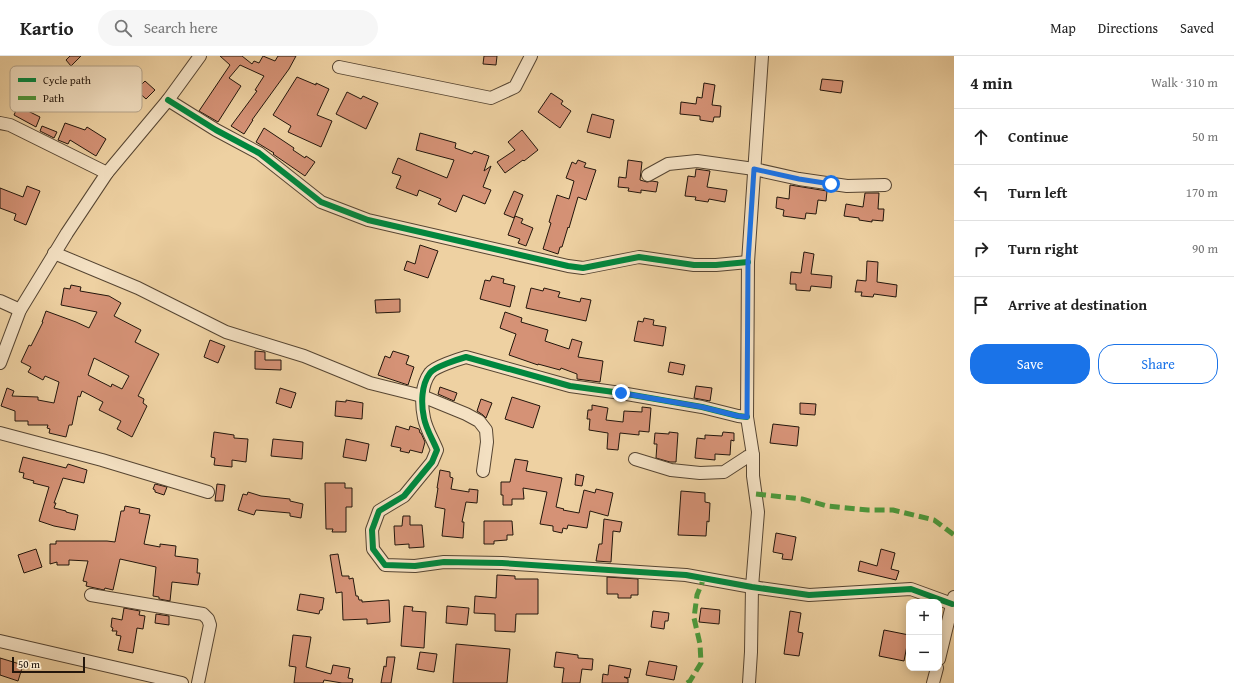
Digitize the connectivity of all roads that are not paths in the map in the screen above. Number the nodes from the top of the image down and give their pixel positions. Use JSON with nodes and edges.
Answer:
{"nodes":[{"id":1,"x":200,"y":56,"type":"edge"},
{"id":2,"x":531,"y":56,"type":"edge"},
{"id":3,"x":762,"y":56,"type":"edge"},
{"id":4,"x":339,"y":67,"type":"dead end"},
{"id":5,"x":168,"y":100,"type":"junction"},
{"id":6,"x":0,"y":123,"type":"edge"},
{"id":7,"x":754,"y":169,"type":"junction"},
{"id":8,"x":107,"y":173,"type":"junction"},
{"id":9,"x":648,"y":175,"type":"dead end"},
{"id":10,"x":885,"y":185,"type":"dead end"},
{"id":11,"x":54,"y":253,"type":"junction"},
{"id":12,"x":748,"y":262,"type":"junction"},
{"id":13,"x":0,"y":301,"type":"edge"},
{"id":14,"x":20,"y":310,"type":"junction"},
{"id":15,"x":0,"y":363,"type":"edge"},
{"id":16,"x":422,"y":396,"type":"junction"},
{"id":17,"x":747,"y":417,"type":"junction"},
{"id":18,"x":0,"y":433,"type":"edge"},
{"id":19,"x":753,"y":455,"type":"junction"},
{"id":20,"x":636,"y":459,"type":"dead end"},
{"id":21,"x":483,"y":471,"type":"dead end"},
{"id":22,"x":208,"y":492,"type":"dead end"},
{"id":23,"x":752,"y":587,"type":"junction"},
{"id":24,"x":91,"y":595,"type":"dead end"},
{"id":25,"x":953,"y":600,"type":"edge"},
{"id":26,"x":0,"y":641,"type":"edge"},
{"id":27,"x":942,"y":646,"type":"edge"},
{"id":28,"x":936,"y":671,"type":"edge"},
{"id":29,"x":182,"y":683,"type":"edge"},
{"id":30,"x":198,"y":683,"type":"edge"},
{"id":31,"x":749,"y":683,"type":"edge"},
{"id":32,"x":933,"y":683,"type":"edge"}],
"edges":[{"from":1,"to":5,"type":"street"},
{"from":2,"to":4,"type":"street"},
{"from":3,"to":7,"type":"street"},
{"from":5,"to":8,"type":"street"},
{"from":5,"to":12,"type":"street"},
{"from":6,"to":8,"type":"street"},
{"from":7,"to":9,"type":"street"},
{"from":7,"to":10,"type":"street"},
{"from":7,"to":12,"type":"street"},
{"from":8,"to":11,"type":"street"},
{"from":11,"to":14,"type":"street"},
{"from":11,"to":16,"type":"street"},
{"from":12,"to":17,"type":"street"},
{"from":13,"to":14,"type":"street"},
{"from":14,"to":15,"type":"street"},
{"from":16,"to":17,"type":"street"},
{"from":16,"to":21,"type":"street"},
{"from":16,"to":23,"type":"street"},
{"from":17,"to":19,"type":"street"},
{"from":18,"to":22,"type":"street"},
{"from":19,"to":20,"type":"street"},
{"from":19,"to":23,"type":"street"},
{"from":23,"to":25,"type":"street"},
{"from":23,"to":31,"type":"street"},
{"from":24,"to":30,"type":"street"},
{"from":25,"to":27,"type":"street"},
{"from":26,"to":29,"type":"street"},
{"from":28,"to":32,"type":"street"}]}
